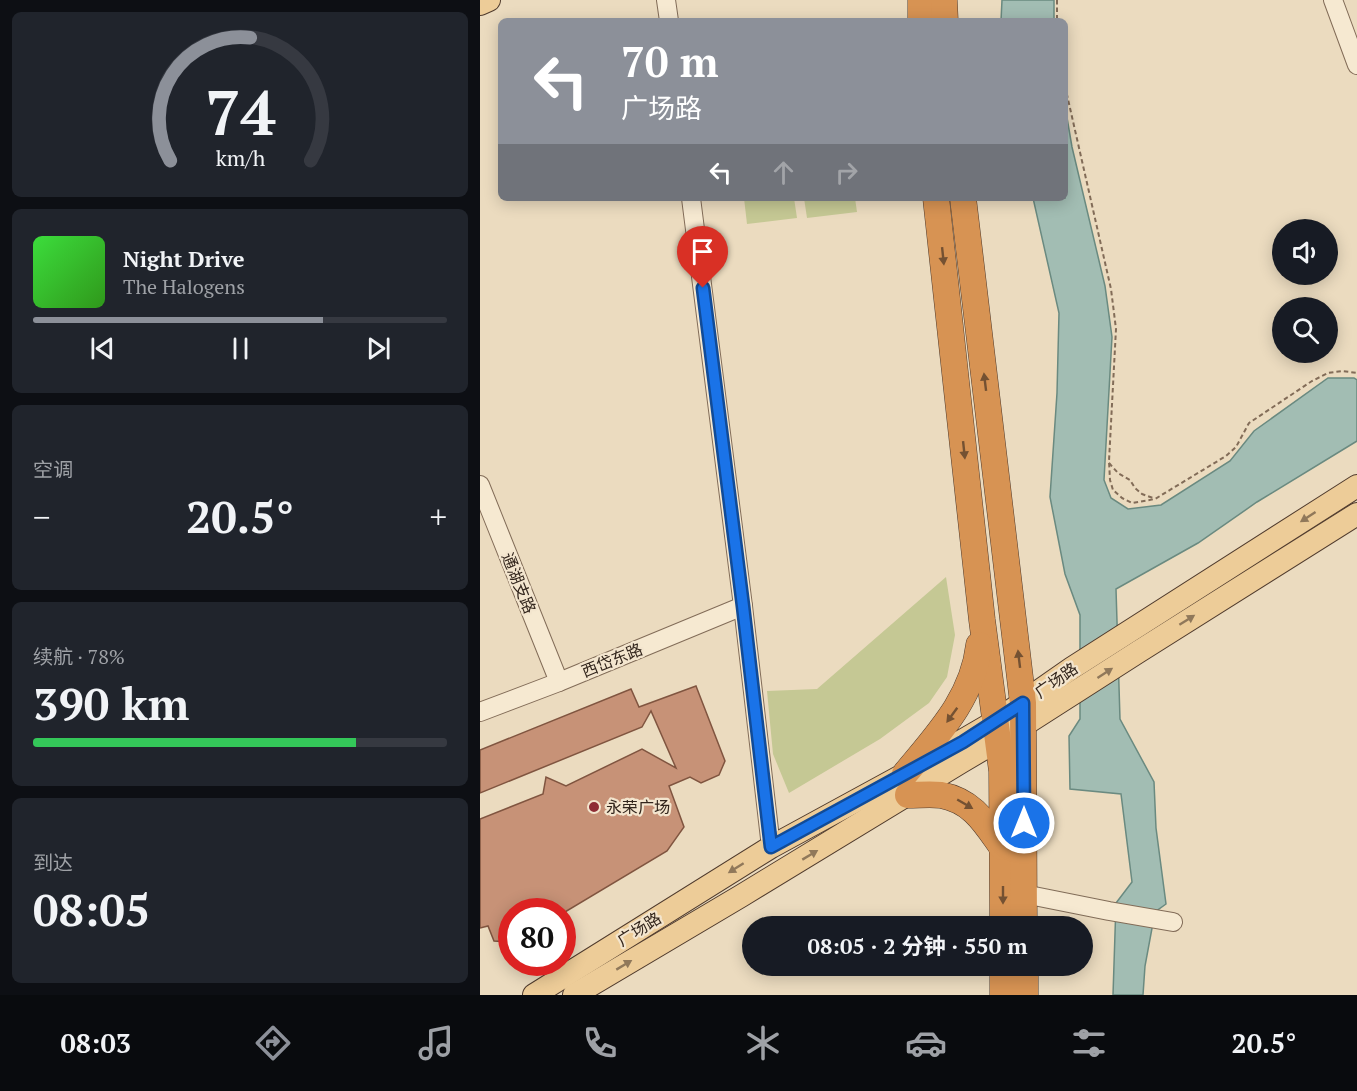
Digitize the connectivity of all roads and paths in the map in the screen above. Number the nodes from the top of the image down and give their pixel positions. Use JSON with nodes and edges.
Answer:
{"nodes":[{"id":1,"x":489,"y":0,"type":"edge"},
{"id":2,"x":666,"y":0,"type":"edge"},
{"id":3,"x":921,"y":0,"type":"edge"},
{"id":4,"x":944,"y":0,"type":"edge"},
{"id":5,"x":1057,"y":0,"type":"edge"},
{"id":6,"x":1333,"y":0,"type":"edge"},
{"id":7,"x":480,"y":4,"type":"edge"},
{"id":8,"x":669,"y":18,"type":"edge"},
{"id":9,"x":921,"y":18,"type":"edge"},
{"id":10,"x":945,"y":18,"type":"edge"},
{"id":11,"x":1057,"y":18,"type":"edge"},
{"id":12,"x":1357,"y":65,"type":"edge"},
{"id":13,"x":1068,"y":99,"type":"edge"},
{"id":14,"x":691,"y":201,"type":"edge"},
{"id":15,"x":936,"y":201,"type":"edge"},
{"id":16,"x":963,"y":201,"type":"edge"},
{"id":17,"x":1357,"y":373,"type":"edge"},
{"id":18,"x":1109,"y":463,"type":"junction"},
{"id":19,"x":480,"y":485,"type":"edge"},
{"id":20,"x":1357,"y":486,"type":"edge"},
{"id":21,"x":1155,"y":500,"type":"junction"},
{"id":22,"x":1357,"y":514,"type":"edge"},
{"id":23,"x":743,"y":606,"type":"junction"},
{"id":24,"x":982,"y":620,"type":"junction"},
{"id":25,"x":1135,"y":641,"type":"junction"},
{"id":26,"x":559,"y":682,"type":"junction"},
{"id":27,"x":480,"y":712,"type":"edge"},
{"id":28,"x":1024,"y":714,"type":"junction"},
{"id":29,"x":997,"y":731,"type":"junction"},
{"id":30,"x":907,"y":784,"type":"junction"},
{"id":31,"x":771,"y":847,"type":"junction"},
{"id":32,"x":1002,"y":848,"type":"junction"},
{"id":33,"x":1024,"y":894,"type":"junction"},
{"id":34,"x":1003,"y":916,"type":"edge"},
{"id":35,"x":1024,"y":916,"type":"edge"},
{"id":36,"x":1173,"y":922,"type":"dead end"},
{"id":37,"x":1003,"y":976,"type":"edge"},
{"id":38,"x":1025,"y":976,"type":"edge"},
{"id":39,"x":534,"y":995,"type":"edge"},
{"id":40,"x":574,"y":995,"type":"edge"},
{"id":41,"x":1003,"y":995,"type":"edge"},
{"id":42,"x":1025,"y":995,"type":"edge"}],
"edges":[{"from":1,"to":7,"type":"main road"},
{"from":2,"to":8,"type":"street"},
{"from":3,"to":9,"type":"highway"},
{"from":4,"to":10,"type":"highway"},
{"from":5,"to":11,"type":"path"},
{"from":6,"to":12,"type":"street"},
{"from":13,"to":18,"type":"path"},
{"from":14,"to":23,"type":"street"},
{"from":15,"to":24,"type":"highway","one_way":true},
{"from":28,"to":16,"type":"highway","one_way":true},
{"from":17,"to":21,"type":"path"},
{"from":18,"to":21,"type":"path"},
{"from":18,"to":21,"type":"path"},
{"from":19,"to":26,"type":"street","name":"通湖支路"},
{"from":20,"to":25,"type":"main road","name":"广场路","one_way":true},
{"from":25,"to":22,"type":"main road","name":"广场路","one_way":true},
{"from":23,"to":26,"type":"street","name":"西岱东路"},
{"from":23,"to":31,"type":"street"},
{"from":24,"to":29,"type":"highway"},
{"from":24,"to":30,"type":"highway","one_way":true},
{"from":28,"to":25,"type":"main road","name":"广场路","one_way":true},
{"from":25,"to":28,"type":"main road","name":"广场路"},
{"from":26,"to":27,"type":"street","name":"西岱东路"},
{"from":28,"to":29,"type":"main road","name":"广场路"},
{"from":28,"to":33,"type":"highway"},
{"from":29,"to":30,"type":"main road","name":"广场路"},
{"from":29,"to":32,"type":"highway"},
{"from":30,"to":31,"type":"main road","name":"广场路"},
{"from":30,"to":32,"type":"highway","one_way":true},
{"from":40,"to":30,"type":"main road","name":"广场路","one_way":true},
{"from":31,"to":39,"type":"main road","name":"广场路","one_way":true},
{"from":32,"to":34,"type":"highway","one_way":true},
{"from":33,"to":35,"type":"highway"},
{"from":33,"to":36,"type":"street"},
{"from":37,"to":41,"type":"highway"},
{"from":38,"to":42,"type":"highway"}]}
